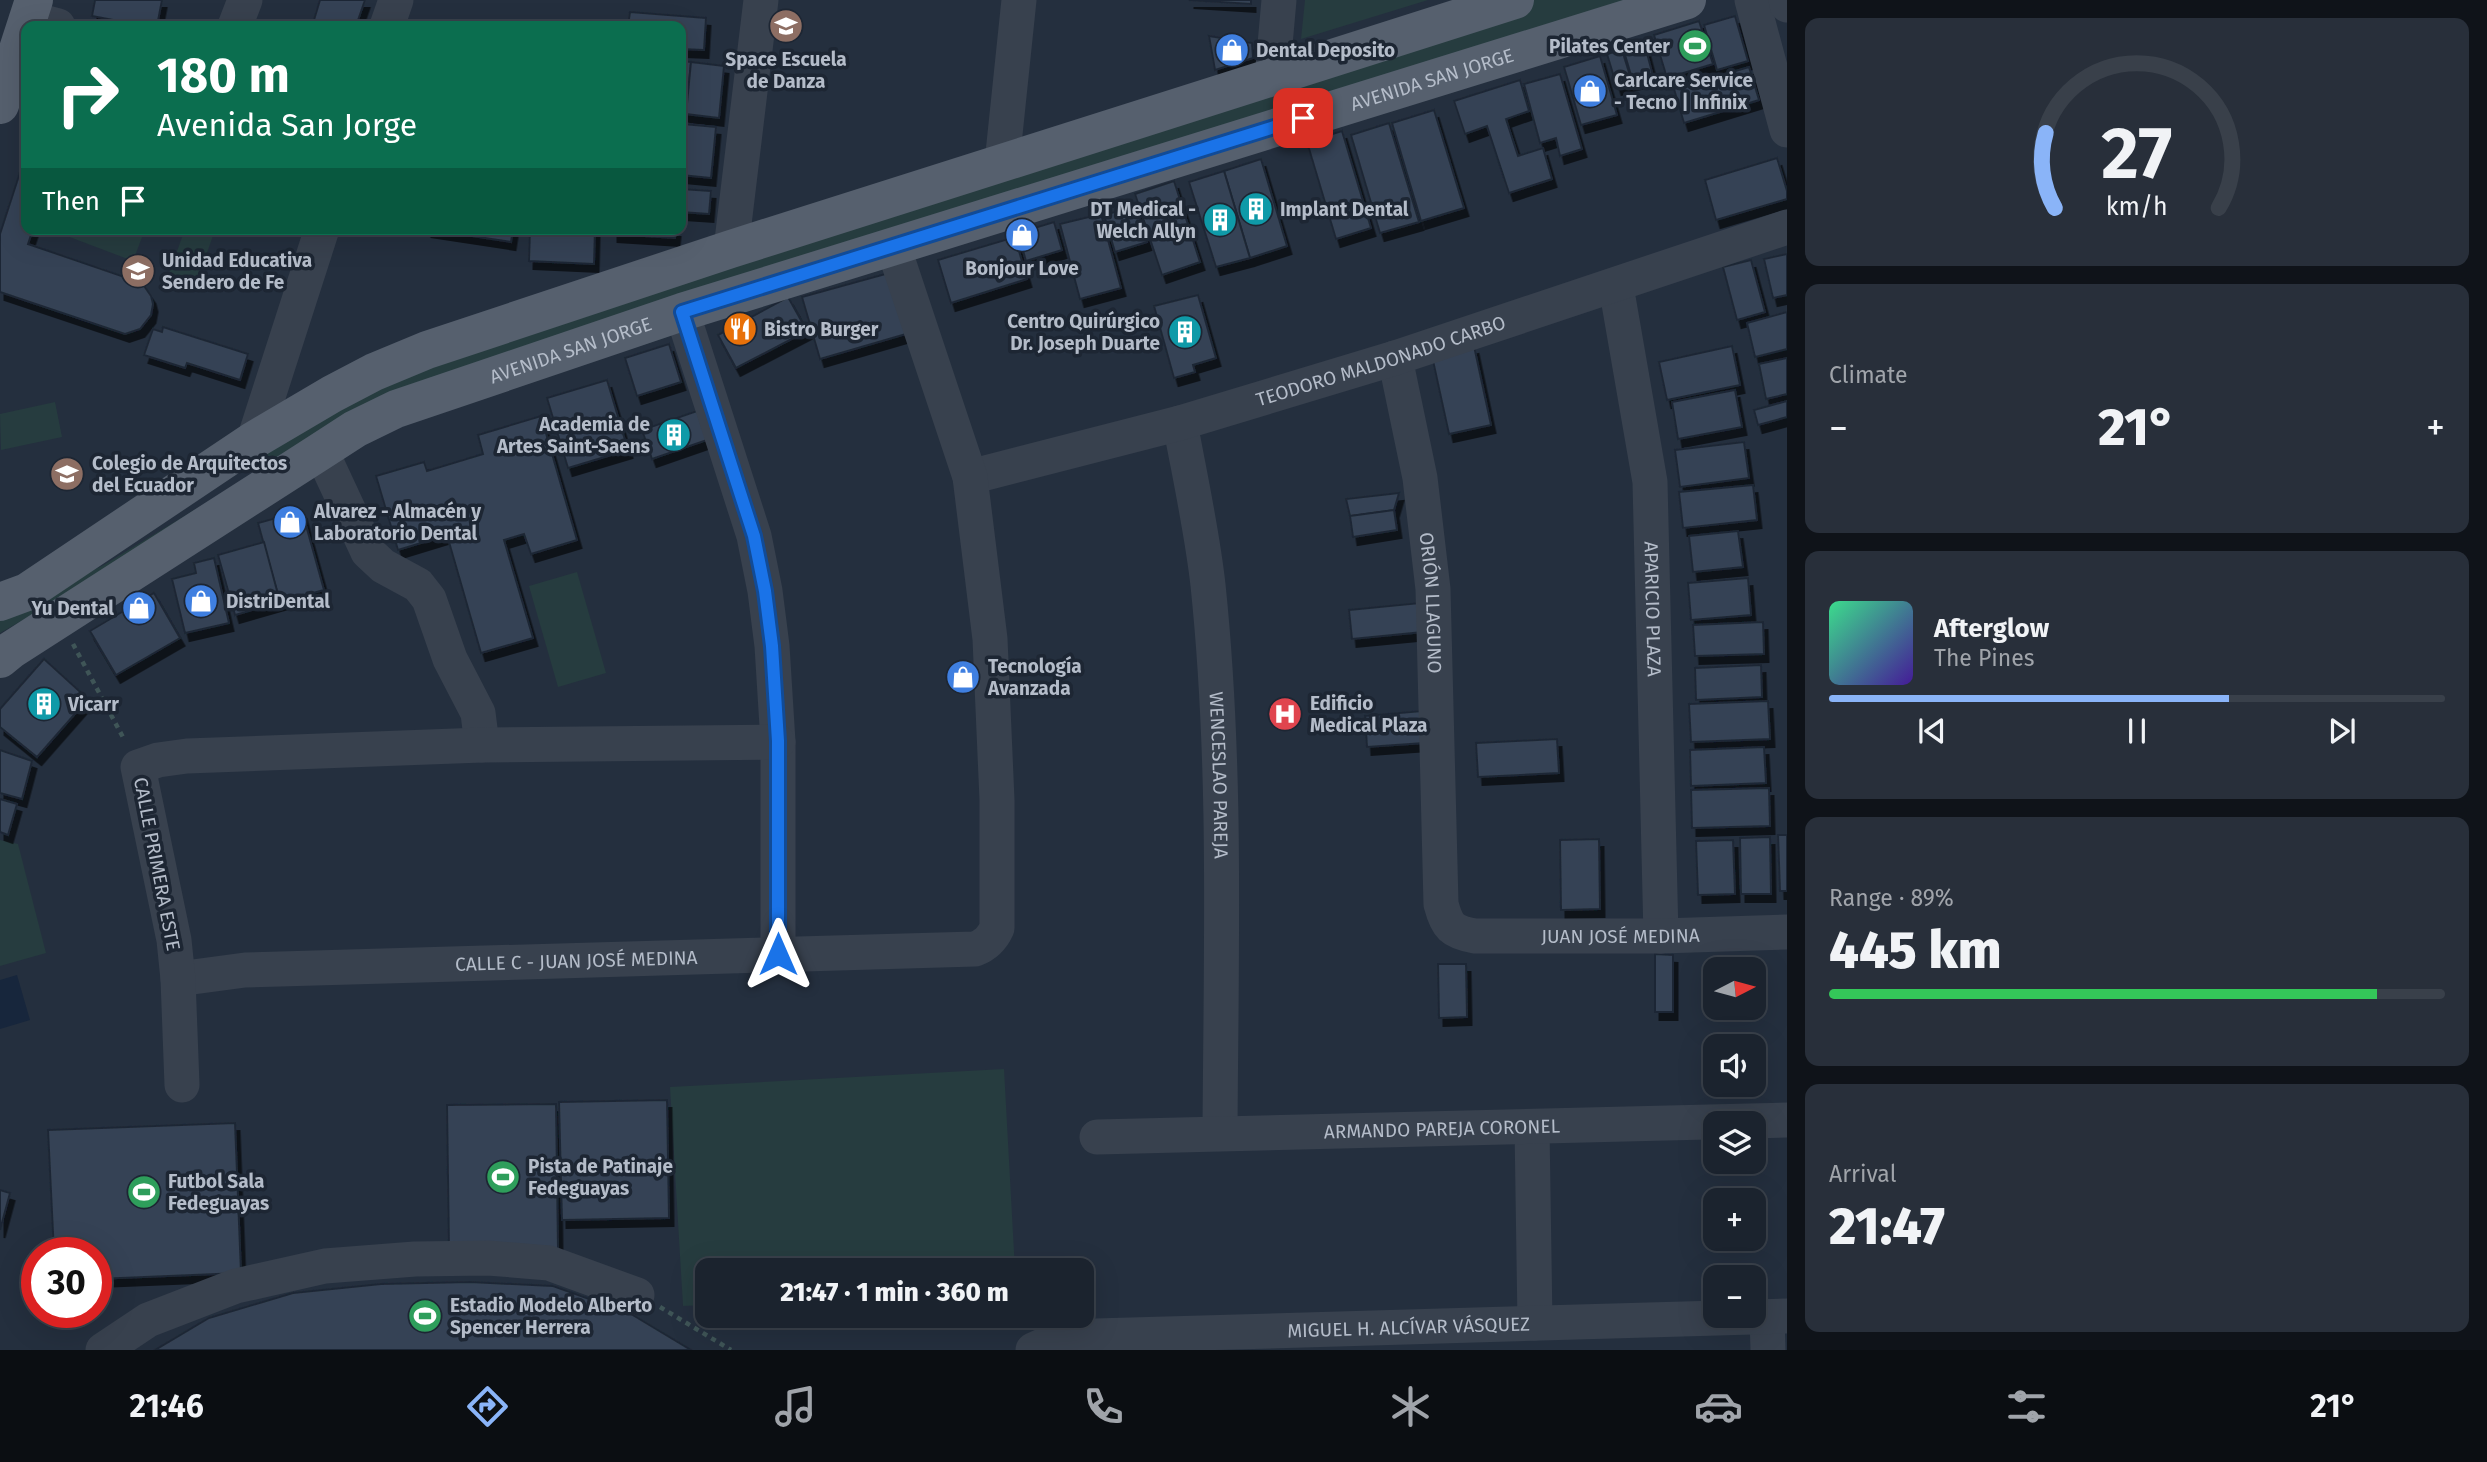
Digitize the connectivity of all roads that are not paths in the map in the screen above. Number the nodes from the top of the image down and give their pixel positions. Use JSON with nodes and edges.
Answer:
{"nodes":[{"id":1,"x":245,"y":0,"type":"edge"},
{"id":2,"x":396,"y":0,"type":"edge"},
{"id":3,"x":761,"y":0,"type":"edge"},
{"id":4,"x":1019,"y":0,"type":"edge"},
{"id":5,"x":1279,"y":0,"type":"edge"},
{"id":6,"x":1515,"y":0,"type":"edge"},
{"id":7,"x":1687,"y":0,"type":"edge"},
{"id":8,"x":1752,"y":0,"type":"edge"},
{"id":9,"x":1786,"y":0,"type":"edge"},
{"id":10,"x":1787,"y":5,"type":"edge"},
{"id":11,"x":237,"y":21,"type":"edge"},
{"id":12,"x":389,"y":21,"type":"edge"},
{"id":13,"x":21,"y":27,"type":"edge"},
{"id":14,"x":1272,"y":78,"type":"junction"},
{"id":15,"x":0,"y":106,"type":"edge"},
{"id":16,"x":1787,"y":130,"type":"edge"},
{"id":17,"x":1002,"y":163,"type":"junction"},
{"id":18,"x":1787,"y":227,"type":"edge"},
{"id":19,"x":320,"y":235,"type":"edge"},
{"id":20,"x":893,"y":246,"type":"junction"},
{"id":21,"x":730,"y":249,"type":"junction"},
{"id":22,"x":1616,"y":286,"type":"junction"},
{"id":23,"x":682,"y":312,"type":"junction"},
{"id":24,"x":1395,"y":358,"type":"junction"},
{"id":25,"x":1180,"y":423,"type":"junction"},
{"id":26,"x":254,"y":440,"type":"junction"},
{"id":27,"x":321,"y":451,"type":"junction"},
{"id":28,"x":970,"y":477,"type":"junction"},
{"id":29,"x":85,"y":554,"type":"junction"},
{"id":30,"x":0,"y":579,"type":"edge"},
{"id":31,"x":0,"y":602,"type":"edge"},
{"id":32,"x":7,"y":656,"type":"edge"},
{"id":33,"x":778,"y":741,"type":"junction"},
{"id":34,"x":482,"y":745,"type":"junction"},
{"id":35,"x":1454,"y":931,"type":"joint"},
{"id":36,"x":1787,"y":932,"type":"edge"},
{"id":37,"x":1661,"y":936,"type":"junction"},
{"id":38,"x":778,"y":954,"type":"junction"},
{"id":39,"x":178,"y":979,"type":"junction"},
{"id":40,"x":182,"y":1086,"type":"dead end"},
{"id":41,"x":1787,"y":1120,"type":"edge"},
{"id":42,"x":1532,"y":1126,"type":"junction"},
{"id":43,"x":1220,"y":1133,"type":"junction"},
{"id":44,"x":1097,"y":1137,"type":"dead end"},
{"id":45,"x":637,"y":1295,"type":"road end"},
{"id":46,"x":1774,"y":1328,"type":"edge"},
{"id":47,"x":1544,"y":1332,"type":"edge"},
{"id":48,"x":1617,"y":1336,"type":"edge"},
{"id":49,"x":1343,"y":1339,"type":"edge"},
{"id":50,"x":1219,"y":1341,"type":"edge"},
{"id":51,"x":1095,"y":1343,"type":"edge"},
{"id":52,"x":103,"y":1350,"type":"edge"},
{"id":53,"x":1033,"y":1350,"type":"edge"}],
"edges":[{"from":1,"to":11,"type":"street"},
{"from":2,"to":12,"type":"street"},
{"from":3,"to":21,"type":"street"},
{"from":4,"to":17,"type":"street"},
{"from":5,"to":14,"type":"street"},
{"from":6,"to":14,"type":"main road"},
{"from":7,"to":20,"type":"main road","name":"AVENIDA SAN JORGE"},
{"from":8,"to":16,"type":"street"},
{"from":9,"to":10,"type":"street"},
{"from":13,"to":15,"type":"main road"},
{"from":14,"to":17,"type":"main road"},
{"from":17,"to":21,"type":"main road"},
{"from":18,"to":22,"type":"street","name":"TEODORO MALDONADO CARBO"},
{"from":19,"to":26,"type":"street"},
{"from":20,"to":23,"type":"main road","name":"AVENIDA SAN JORGE"},
{"from":20,"to":28,"type":"street"},
{"from":21,"to":26,"type":"main road"},
{"from":22,"to":24,"type":"street","name":"TEODORO MALDONADO CARBO"},
{"from":22,"to":37,"type":"street","name":"APARICIO PLAZA"},
{"from":23,"to":27,"type":"main road","name":"AVENIDA SAN JORGE"},
{"from":23,"to":33,"type":"street"},
{"from":24,"to":25,"type":"street","name":"TEODORO MALDONADO CARBO"},
{"from":24,"to":35,"type":"street","name":"ORIÓN LLAGUNO"},
{"from":25,"to":28,"type":"street","name":"TEODORO MALDONADO CARBO"},
{"from":25,"to":43,"type":"street","name":"WENCESLAO PAREJA"},
{"from":26,"to":29,"type":"main road"},
{"from":27,"to":32,"type":"main road","name":"AVENIDA SAN JORGE"},
{"from":27,"to":34,"type":"street"},
{"from":28,"to":38,"type":"street","name":"CALLE C - JUAN JOSÉ MEDINA"},
{"from":29,"to":30,"type":"main road"},
{"from":29,"to":31,"type":"main road"},
{"from":33,"to":34,"type":"street"},
{"from":33,"to":38,"type":"street"},
{"from":34,"to":39,"type":"street","name":"CALLE PRIMERA ESTE"},
{"from":35,"to":37,"type":"street","name":"JUAN JOSÉ MEDINA"},
{"from":36,"to":37,"type":"street","name":"JUAN JOSÉ MEDINA"},
{"from":38,"to":39,"type":"street","name":"CALLE C - JUAN JOSÉ MEDINA"},
{"from":39,"to":40,"type":"street","name":"CALLE PRIMERA ESTE"},
{"from":41,"to":42,"type":"street","name":"ARMANDO PAREJA CORONEL"},
{"from":42,"to":43,"type":"street","name":"ARMANDO PAREJA CORONEL"},
{"from":42,"to":47,"type":"street"},
{"from":43,"to":44,"type":"street","name":"ARMANDO PAREJA CORONEL"},
{"from":45,"to":52,"type":"street"},
{"from":46,"to":48,"type":"street","name":"MIGUEL H. ALCÍVAR VÁSQUEZ"},
{"from":47,"to":48,"type":"street","name":"MIGUEL H. ALCÍVAR VÁSQUEZ"},
{"from":47,"to":49,"type":"street","name":"MIGUEL H. ALCÍVAR VÁSQUEZ"},
{"from":49,"to":50,"type":"street","name":"MIGUEL H. ALCÍVAR VÁSQUEZ"},
{"from":50,"to":51,"type":"street","name":"MIGUEL H. ALCÍVAR VÁSQUEZ"},
{"from":51,"to":53,"type":"street","name":"MIGUEL H. ALCÍVAR VÁSQUEZ"}]}
